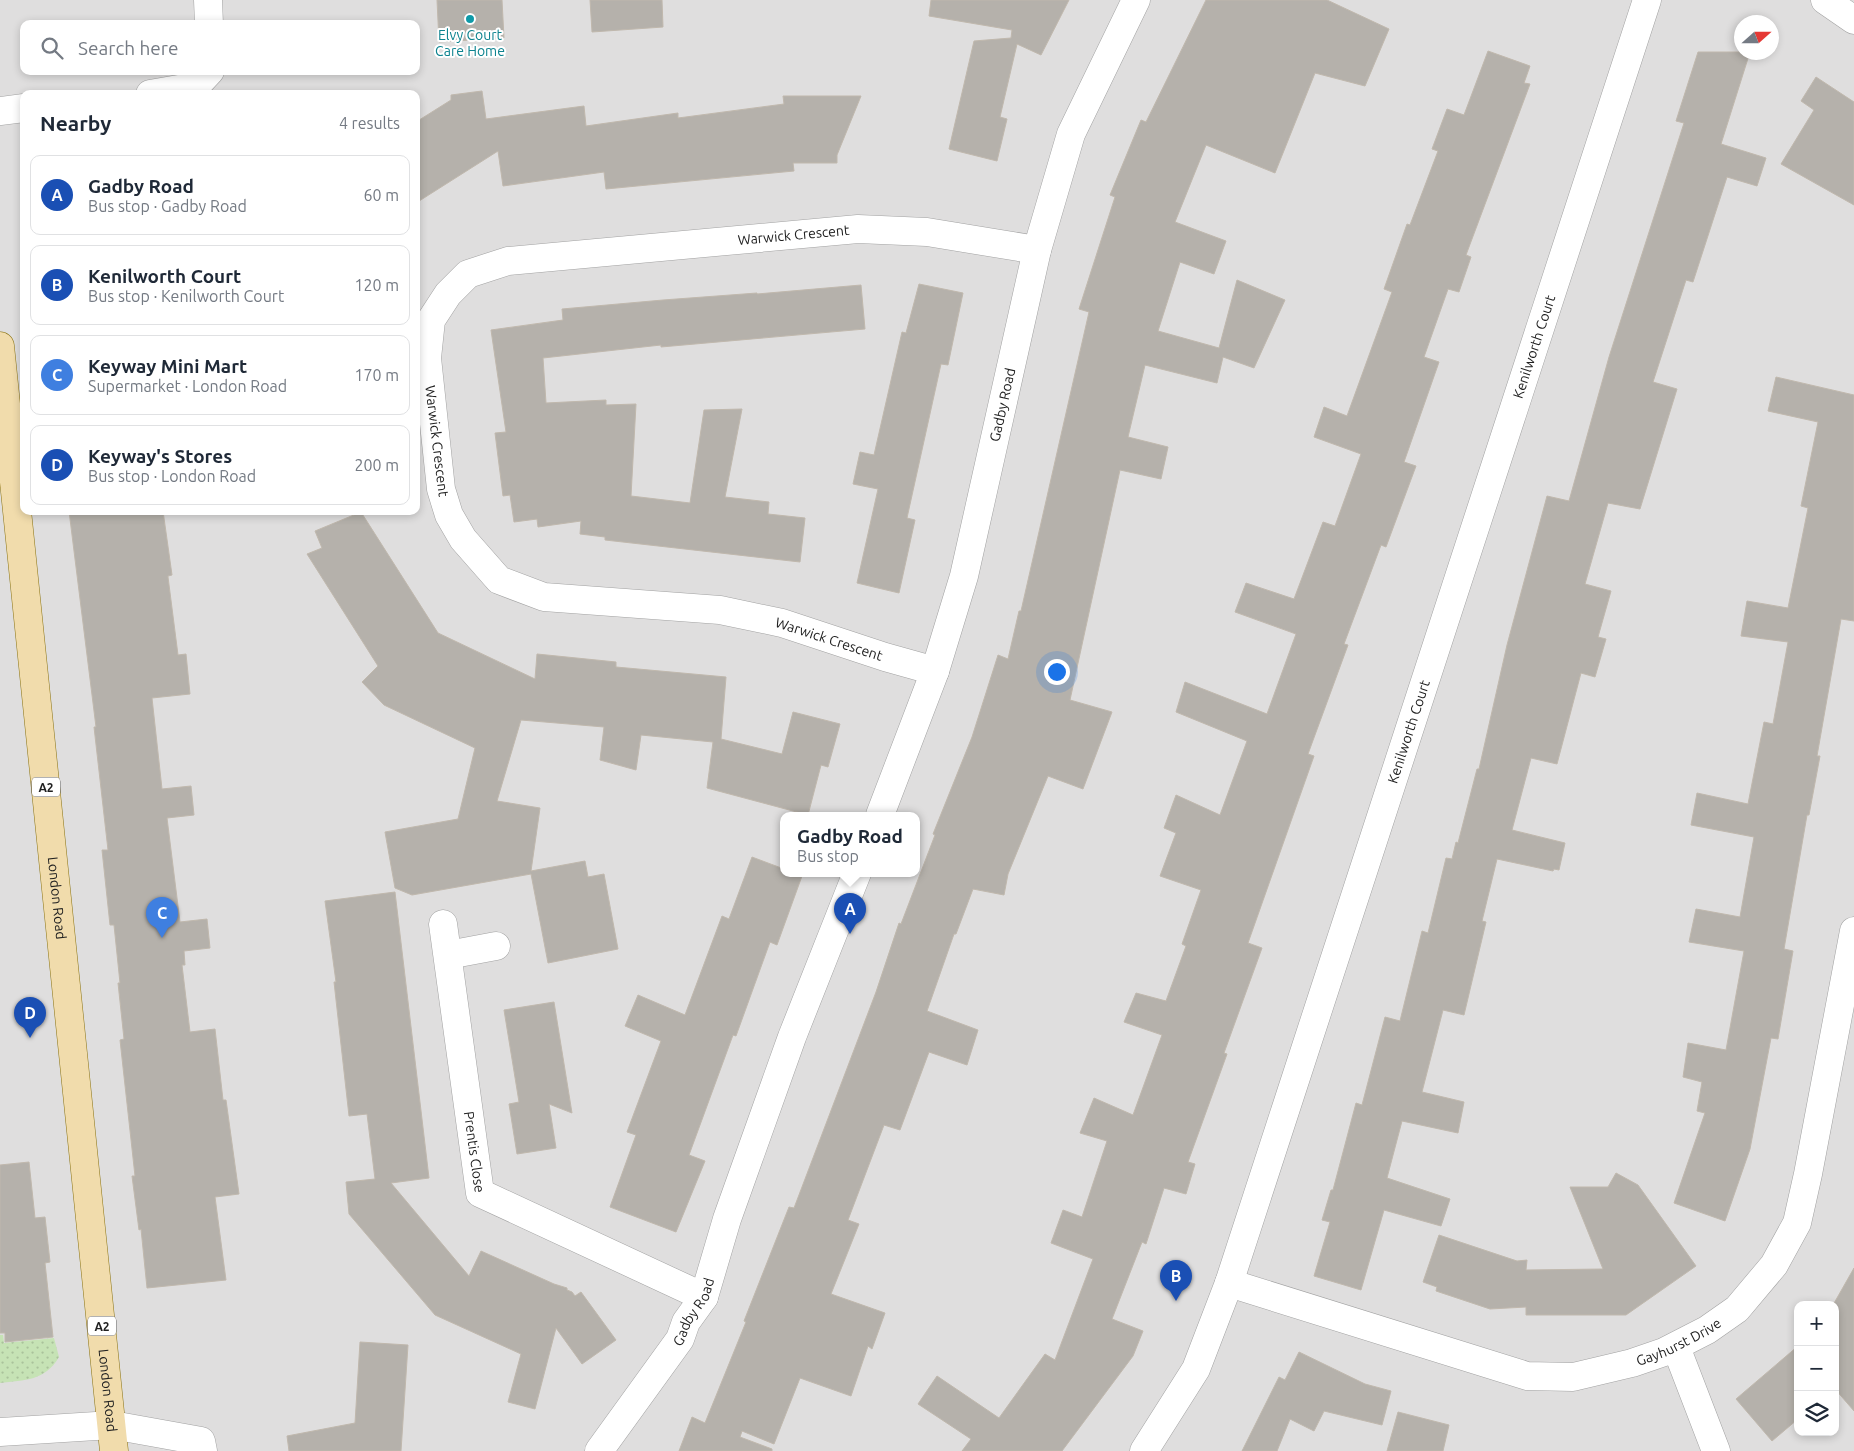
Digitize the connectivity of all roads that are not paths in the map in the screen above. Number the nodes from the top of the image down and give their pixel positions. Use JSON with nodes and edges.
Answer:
{"nodes":[{"id":1,"x":208,"y":0,"type":"edge"},
{"id":2,"x":1136,"y":0,"type":"edge"},
{"id":3,"x":1647,"y":0,"type":"edge"},
{"id":4,"x":1825,"y":0,"type":"edge"},
{"id":5,"x":209,"y":20,"type":"edge"},
{"id":6,"x":1854,"y":20,"type":"edge"},
{"id":7,"x":206,"y":75,"type":"edge"},
{"id":8,"x":173,"y":90,"type":"edge"},
{"id":9,"x":20,"y":108,"type":"edge"},
{"id":10,"x":0,"y":111,"type":"edge"},
{"id":11,"x":1037,"y":250,"type":"junction"},
{"id":12,"x":0,"y":346,"type":"edge"},
{"id":13,"x":935,"y":671,"type":"junction"},
{"id":14,"x":881,"y":812,"type":"edge"},
{"id":15,"x":855,"y":877,"type":"edge"},
{"id":16,"x":443,"y":924,"type":"dead end"},
{"id":17,"x":1854,"y":931,"type":"edge"},
{"id":18,"x":496,"y":946,"type":"dead end"},
{"id":19,"x":448,"y":955,"type":"junction"},
{"id":20,"x":1229,"y":1283,"type":"junction"},
{"id":21,"x":704,"y":1297,"type":"junction"},
{"id":22,"x":1676,"y":1347,"type":"junction"},
{"id":23,"x":0,"y":1432,"type":"edge"},
{"id":24,"x":113,"y":1438,"type":"edge"},
{"id":25,"x":203,"y":1451,"type":"edge"},
{"id":26,"x":599,"y":1451,"type":"edge"},
{"id":27,"x":1144,"y":1451,"type":"edge"},
{"id":28,"x":1716,"y":1451,"type":"edge"}],
"edges":[{"from":1,"to":5,"type":"street"},
{"from":2,"to":11,"type":"street","name":"Gadby Road"},
{"from":3,"to":20,"type":"street","name":"Kenilworth Court"},
{"from":4,"to":6,"type":"street"},
{"from":7,"to":8,"type":"street"},
{"from":9,"to":10,"type":"street"},
{"from":11,"to":13,"type":"street","name":"Gadby Road"},
{"from":11,"to":13,"type":"street","name":"Warwick Crescent"},
{"from":12,"to":24,"type":"main road","name":"London Road","number":"A2"},
{"from":13,"to":14,"type":"street","name":"Gadby Road"},
{"from":15,"to":21,"type":"street","name":"Gadby Road"},
{"from":16,"to":19,"type":"street","name":"Prentis Close"},
{"from":17,"to":22,"type":"street","name":"Gayhurst Drive"},
{"from":18,"to":19,"type":"street"},
{"from":19,"to":21,"type":"street","name":"Prentis Close"},
{"from":20,"to":22,"type":"street","name":"Gayhurst Drive"},
{"from":20,"to":27,"type":"street","name":"Kenilworth Court"},
{"from":21,"to":26,"type":"street","name":"Gadby Road"},
{"from":22,"to":28,"type":"street"},
{"from":23,"to":24,"type":"street"},
{"from":24,"to":25,"type":"street"}]}
